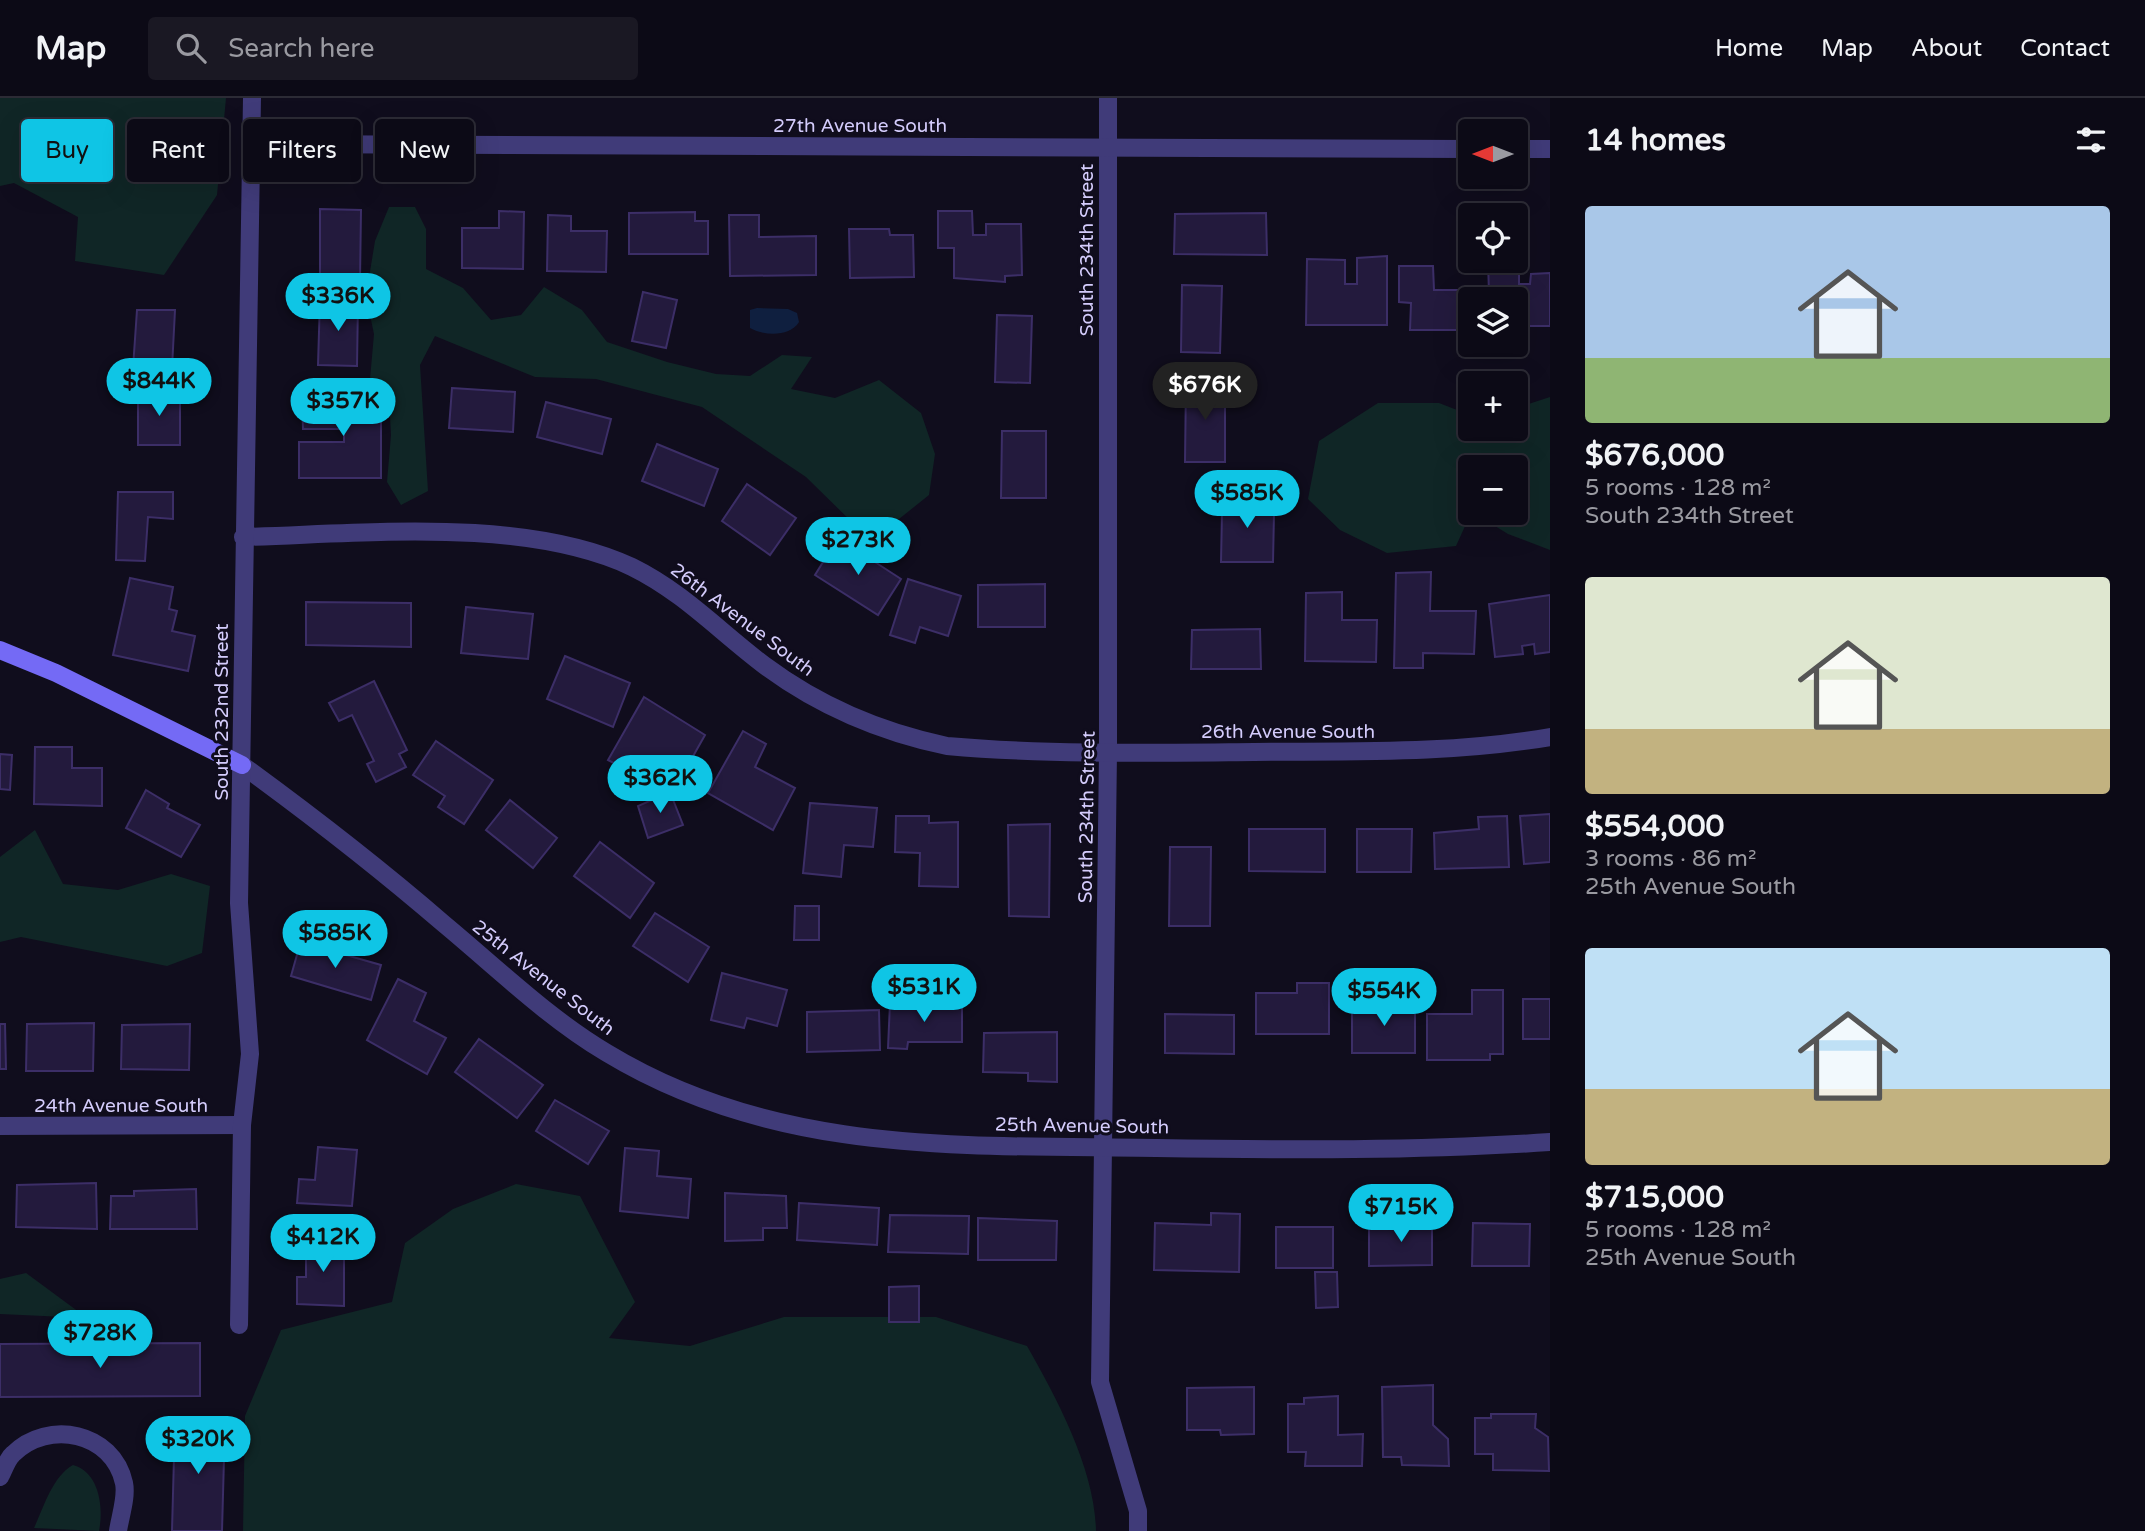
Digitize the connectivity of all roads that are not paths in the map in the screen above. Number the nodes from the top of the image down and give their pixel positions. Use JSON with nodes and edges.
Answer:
{"nodes":[{"id":1,"x":252,"y":98,"type":"edge"},
{"id":2,"x":1108,"y":98,"type":"edge"},
{"id":3,"x":251,"y":119,"type":"edge"},
{"id":4,"x":361,"y":144,"type":"edge"},
{"id":5,"x":1107,"y":146,"type":"junction"},
{"id":6,"x":1458,"y":149,"type":"edge"},
{"id":7,"x":1528,"y":149,"type":"edge"},
{"id":8,"x":1550,"y":149,"type":"edge"},
{"id":9,"x":249,"y":182,"type":"edge"},
{"id":10,"x":243,"y":537,"type":"junction"},
{"id":11,"x":0,"y":650,"type":"edge"},
{"id":12,"x":1550,"y":737,"type":"edge"},
{"id":13,"x":1108,"y":752,"type":"junction"},
{"id":14,"x":242,"y":765,"type":"junction"},
{"id":15,"x":242,"y":1125,"type":"junction"},
{"id":16,"x":0,"y":1126,"type":"edge"},
{"id":17,"x":1550,"y":1142,"type":"edge"},
{"id":18,"x":1102,"y":1147,"type":"junction"},
{"id":19,"x":239,"y":1325,"type":"dead end"},
{"id":20,"x":0,"y":1477,"type":"edge"},
{"id":21,"x":118,"y":1531,"type":"edge"},
{"id":22,"x":1138,"y":1531,"type":"edge"}],
"edges":[{"from":1,"to":3,"type":"street","name":"South 232nd Street"},
{"from":2,"to":5,"type":"street","name":"South 234th Street"},
{"from":4,"to":5,"type":"street","name":"27th Avenue South"},
{"from":5,"to":6,"type":"street","name":"27th Avenue South"},
{"from":5,"to":13,"type":"street","name":"South 234th Street"},
{"from":7,"to":8,"type":"street"},
{"from":9,"to":10,"type":"street","name":"South 232nd Street"},
{"from":10,"to":13,"type":"street","name":"26th Avenue South"},
{"from":10,"to":14,"type":"street","name":"South 232nd Street"},
{"from":11,"to":14,"type":"street","name":"25th Avenue South"},
{"from":12,"to":13,"type":"street","name":"26th Avenue South"},
{"from":13,"to":18,"type":"street","name":"South 234th Street"},
{"from":14,"to":15,"type":"street","name":"South 232nd Street"},
{"from":14,"to":18,"type":"street","name":"25th Avenue South"},
{"from":15,"to":16,"type":"street","name":"24th Avenue South"},
{"from":15,"to":19,"type":"street","name":"South 232nd Street"},
{"from":17,"to":18,"type":"street","name":"25th Avenue South"},
{"from":18,"to":22,"type":"street","name":"South 234th Street"},
{"from":20,"to":21,"type":"street"}]}
